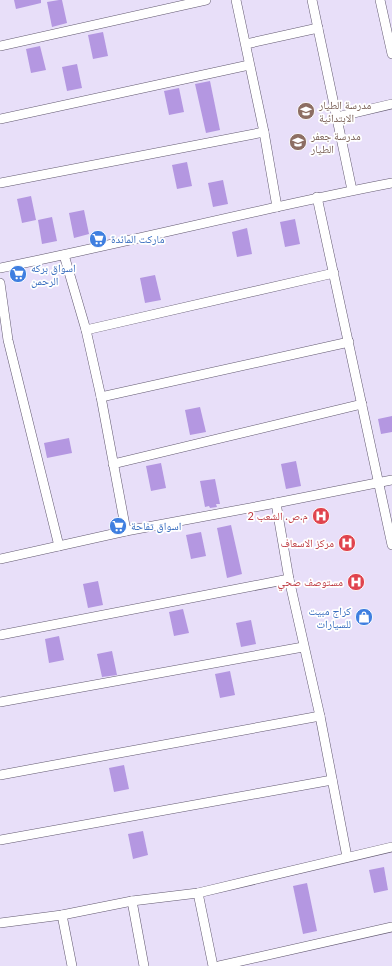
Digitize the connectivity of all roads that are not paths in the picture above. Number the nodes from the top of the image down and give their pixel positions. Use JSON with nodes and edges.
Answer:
{"nodes":[{"id":1,"x":206,"y":0,"type":"edge"},
{"id":2,"x":236,"y":0,"type":"edge"},
{"id":3,"x":312,"y":0,"type":"edge"},
{"id":4,"x":380,"y":0,"type":"edge"},
{"id":5,"x":318,"y":28,"type":"junction"},
{"id":6,"x":246,"y":44,"type":"junction"},
{"id":7,"x":0,"y":46,"type":"edge"},
{"id":8,"x":392,"y":54,"type":"edge"},
{"id":9,"x":249,"y":65,"type":"junction"},
{"id":10,"x":392,"y":104,"type":"edge"},
{"id":11,"x":337,"y":117,"type":"junction"},
{"id":12,"x":0,"y":119,"type":"edge"},
{"id":13,"x":264,"y":132,"type":"junction"},
{"id":14,"x":0,"y":184,"type":"edge"},
{"id":15,"x":392,"y":186,"type":"edge"},
{"id":16,"x":352,"y":190,"type":"junction"},
{"id":17,"x":317,"y":197,"type":"junction"},
{"id":18,"x":277,"y":207,"type":"junction"},
{"id":19,"x":64,"y":255,"type":"junction"},
{"id":20,"x":0,"y":268,"type":"edge"},
{"id":21,"x":334,"y":273,"type":"junction"},
{"id":22,"x":0,"y":283,"type":"edge"},
{"id":23,"x":86,"y":330,"type":"junction"},
{"id":24,"x":4,"y":341,"type":"edge"},
{"id":25,"x":348,"y":342,"type":"junction"},
{"id":26,"x":101,"y":397,"type":"junction"},
{"id":27,"x":362,"y":404,"type":"junction"},
{"id":28,"x":113,"y":464,"type":"junction"},
{"id":29,"x":392,"y":480,"type":"edge"},
{"id":30,"x":379,"y":483,"type":"junction"},
{"id":31,"x":276,"y":503,"type":"junction"},
{"id":32,"x":126,"y":531,"type":"junction"},
{"id":33,"x":391,"y":539,"type":"edge"},
{"id":34,"x":59,"y":546,"type":"junction"},
{"id":35,"x":0,"y":558,"type":"edge"},
{"id":36,"x":289,"y":579,"type":"junction"},
{"id":37,"x":0,"y":635,"type":"edge"},
{"id":38,"x":303,"y":647,"type":"junction"},
{"id":39,"x":0,"y":702,"type":"edge"},
{"id":40,"x":320,"y":716,"type":"junction"},
{"id":41,"x":0,"y":776,"type":"edge"},
{"id":42,"x":332,"y":780,"type":"junction"},
{"id":43,"x":0,"y":840,"type":"edge"},
{"id":44,"x":392,"y":847,"type":"edge"},
{"id":45,"x":347,"y":857,"type":"junction"},
{"id":46,"x":198,"y":893,"type":"junction"},
{"id":47,"x":132,"y":901,"type":"junction"},
{"id":48,"x":62,"y":915,"type":"junction"},
{"id":49,"x":0,"y":923,"type":"edge"},
{"id":50,"x":392,"y":927,"type":"edge"},
{"id":51,"x":72,"y":966,"type":"edge"},
{"id":52,"x":144,"y":966,"type":"edge"},
{"id":53,"x":214,"y":966,"type":"edge"},
{"id":54,"x":219,"y":966,"type":"edge"}],
"edges":[{"from":1,"to":7,"type":"street"},
{"from":2,"to":6,"type":"street"},
{"from":3,"to":5,"type":"street"},
{"from":4,"to":8,"type":"street"},
{"from":5,"to":6,"type":"street"},
{"from":5,"to":11,"type":"street"},
{"from":6,"to":9,"type":"street"},
{"from":9,"to":12,"type":"street"},
{"from":9,"to":13,"type":"street"},
{"from":10,"to":11,"type":"street"},
{"from":11,"to":16,"type":"street"},
{"from":13,"to":14,"type":"street"},
{"from":13,"to":18,"type":"street"},
{"from":15,"to":16,"type":"street"},
{"from":16,"to":17,"type":"street"},
{"from":17,"to":18,"type":"street"},
{"from":17,"to":21,"type":"street"},
{"from":18,"to":19,"type":"street"},
{"from":19,"to":20,"type":"street"},
{"from":19,"to":23,"type":"street"},
{"from":21,"to":23,"type":"street"},
{"from":21,"to":25,"type":"street"},
{"from":22,"to":24,"type":"street"},
{"from":23,"to":26,"type":"street"},
{"from":24,"to":34,"type":"street"},
{"from":25,"to":26,"type":"street"},
{"from":25,"to":27,"type":"street"},
{"from":26,"to":28,"type":"street"},
{"from":27,"to":28,"type":"street"},
{"from":27,"to":30,"type":"street"},
{"from":28,"to":32,"type":"street"},
{"from":29,"to":30,"type":"street"},
{"from":30,"to":31,"type":"street"},
{"from":30,"to":33,"type":"street"},
{"from":31,"to":32,"type":"street"},
{"from":31,"to":36,"type":"street"},
{"from":32,"to":34,"type":"street"},
{"from":34,"to":35,"type":"street"},
{"from":36,"to":37,"type":"street"},
{"from":36,"to":38,"type":"street"},
{"from":38,"to":39,"type":"street"},
{"from":38,"to":40,"type":"street"},
{"from":40,"to":41,"type":"street"},
{"from":40,"to":42,"type":"street"},
{"from":42,"to":43,"type":"street"},
{"from":42,"to":45,"type":"street"},
{"from":44,"to":45,"type":"street"},
{"from":45,"to":46,"type":"street"},
{"from":46,"to":47,"type":"street"},
{"from":46,"to":53,"type":"street"},
{"from":47,"to":48,"type":"street"},
{"from":47,"to":52,"type":"street"},
{"from":48,"to":49,"type":"street"},
{"from":48,"to":51,"type":"street"},
{"from":50,"to":54,"type":"street"}]}
